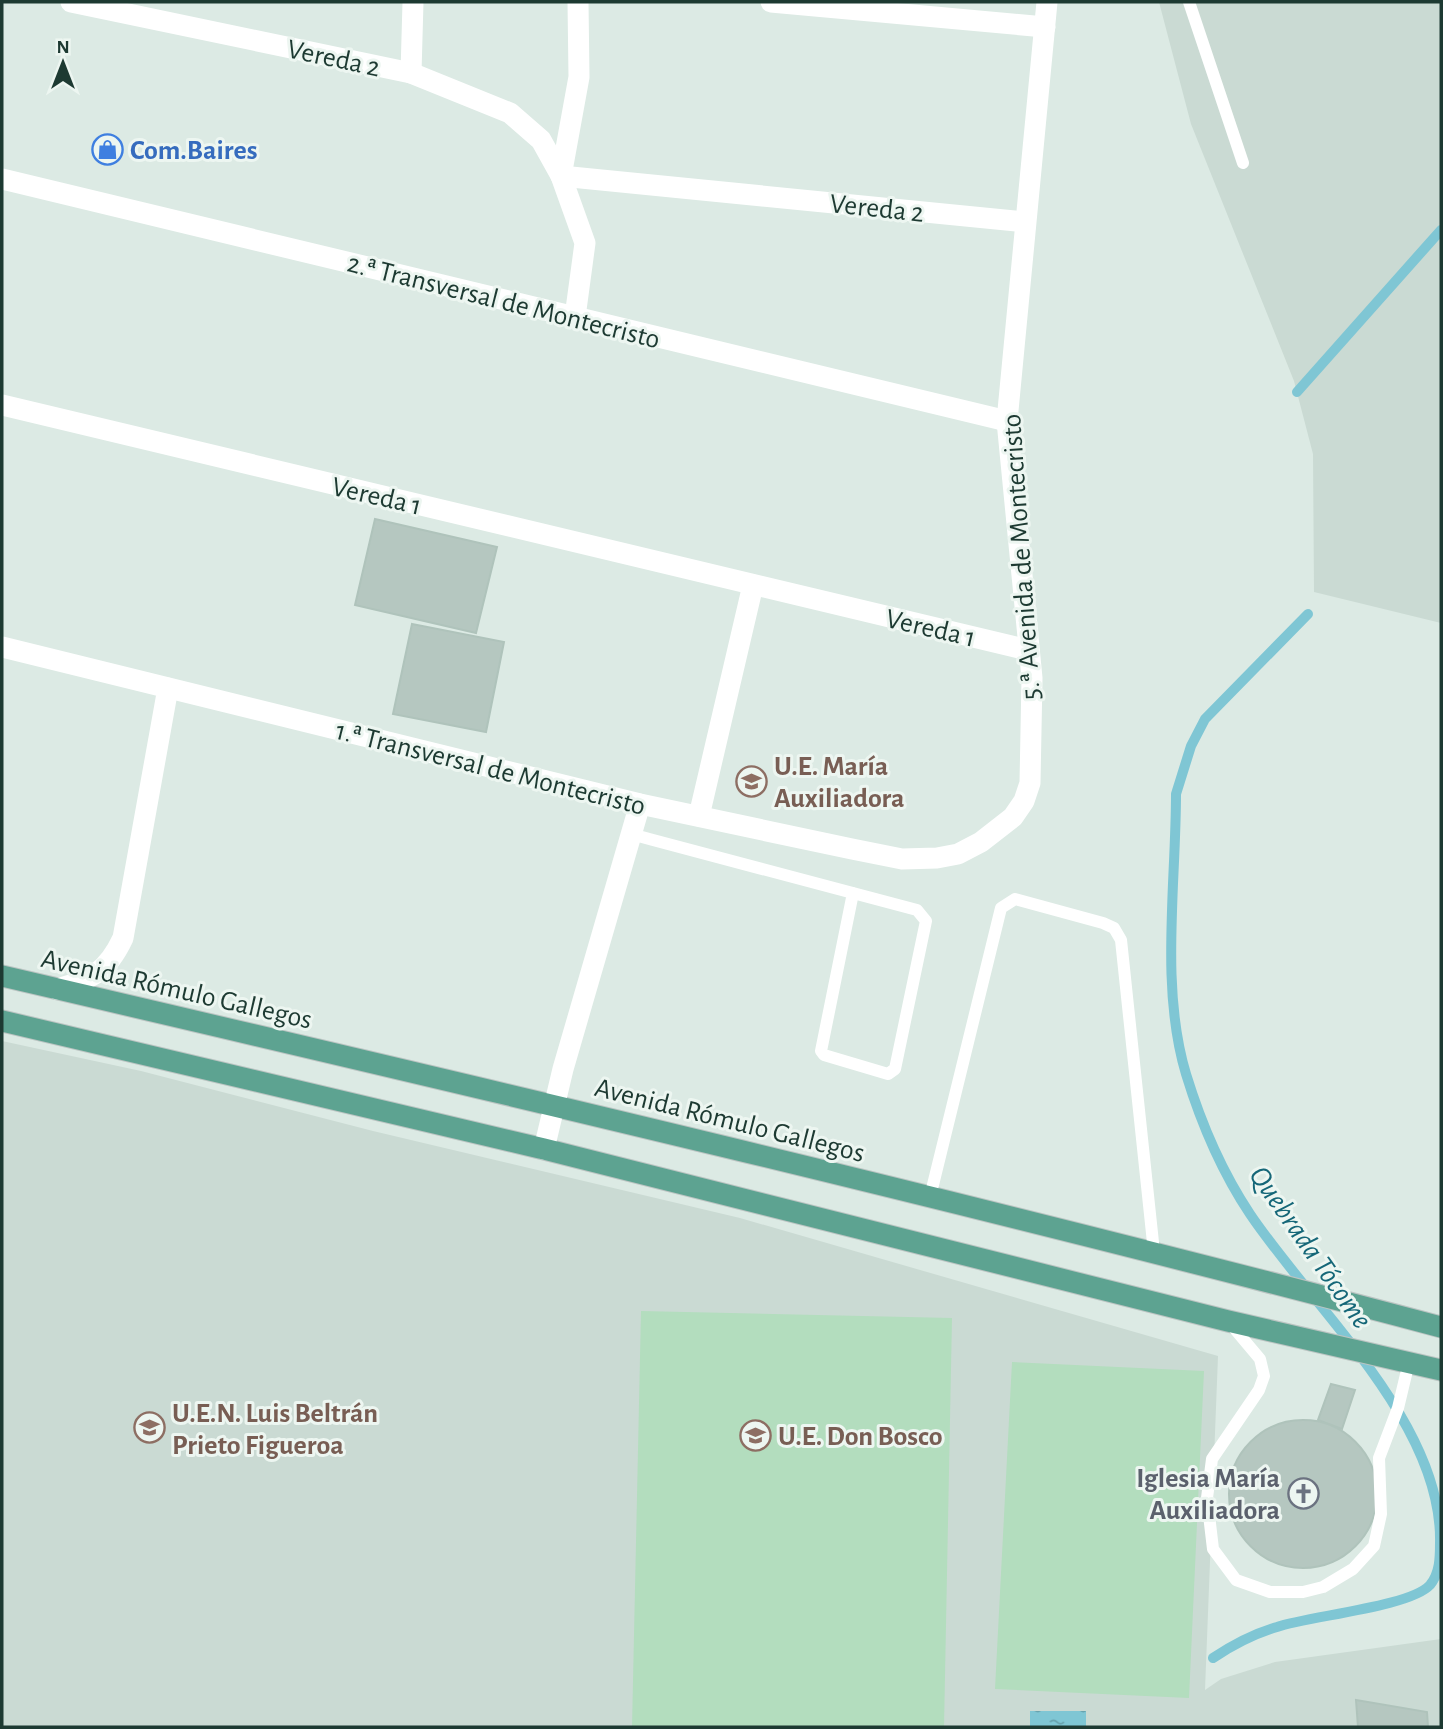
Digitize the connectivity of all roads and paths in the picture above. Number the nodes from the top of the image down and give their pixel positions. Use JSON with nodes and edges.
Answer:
{"nodes":[{"id":1,"x":71,"y":2,"type":"edge"},
{"id":2,"x":413,"y":2,"type":"edge"},
{"id":3,"x":578,"y":2,"type":"edge"},
{"id":4,"x":771,"y":2,"type":"edge"},
{"id":5,"x":1047,"y":2,"type":"edge"},
{"id":6,"x":1189,"y":2,"type":"edge"},
{"id":7,"x":1045,"y":27,"type":"junction"},
{"id":8,"x":411,"y":73,"type":"junction"},
{"id":9,"x":1243,"y":163,"type":"dead end"},
{"id":10,"x":561,"y":176,"type":"junction"},
{"id":11,"x":2,"y":178,"type":"edge"},
{"id":12,"x":1025,"y":222,"type":"junction"},
{"id":13,"x":575,"y":317,"type":"junction"},
{"id":14,"x":2,"y":405,"type":"edge"},
{"id":15,"x":1007,"y":421,"type":"junction"},
{"id":16,"x":753,"y":584,"type":"junction"},
{"id":17,"x":2,"y":647,"type":"edge"},
{"id":18,"x":1028,"y":650,"type":"junction"},
{"id":19,"x":168,"y":688,"type":"junction"},
{"id":20,"x":640,"y":804,"type":"junction"},
{"id":21,"x":699,"y":816,"type":"junction"},
{"id":22,"x":631,"y":834,"type":"junction"},
{"id":23,"x":981,"y":842,"type":"joint"},
{"id":24,"x":853,"y":893,"type":"junction"},
{"id":25,"x":2,"y":976,"type":"edge"},
{"id":26,"x":57,"y":989,"type":"junction"},
{"id":27,"x":2,"y":1021,"type":"edge"},
{"id":28,"x":554,"y":1104,"type":"junction"},
{"id":29,"x":544,"y":1149,"type":"junction"},
{"id":30,"x":930,"y":1197,"type":"junction"},
{"id":31,"x":1154,"y":1252,"type":"junction"},
{"id":32,"x":1228,"y":1321,"type":"junction"},
{"id":33,"x":1441,"y":1326,"type":"edge"},
{"id":34,"x":1409,"y":1362,"type":"junction"},
{"id":35,"x":1441,"y":1370,"type":"edge"}],
"edges":[{"from":1,"to":8,"type":"street","name":"Vereda 2"},
{"from":2,"to":8,"type":"street"},
{"from":3,"to":10,"type":"street"},
{"from":4,"to":7,"type":"street"},
{"from":5,"to":7,"type":"street","name":"5.ª Avenida de Montecristo"},
{"from":6,"to":9,"type":"lane"},
{"from":7,"to":12,"type":"street","name":"5.ª Avenida de Montecristo"},
{"from":8,"to":10,"type":"street","name":"Vereda 2"},
{"from":10,"to":12,"type":"street","name":"Vereda 2"},
{"from":10,"to":13,"type":"street","name":"Vereda 2"},
{"from":11,"to":13,"type":"street","name":"2.ª Transversal de Montecristo"},
{"from":12,"to":15,"type":"street","name":"5.ª Avenida de Montecristo"},
{"from":13,"to":15,"type":"street","name":"2.ª Transversal de Montecristo"},
{"from":14,"to":16,"type":"street","name":"Vereda 1"},
{"from":15,"to":18,"type":"street","name":"5.ª Avenida de Montecristo"},
{"from":16,"to":18,"type":"street","name":"Vereda 1"},
{"from":16,"to":21,"type":"street"},
{"from":17,"to":19,"type":"street","name":"1.ª Transversal de Montecristo"},
{"from":18,"to":23,"type":"street","name":"5.ª Avenida de Montecristo"},
{"from":19,"to":20,"type":"street","name":"1.ª Transversal de Montecristo"},
{"from":19,"to":26,"type":"street"},
{"from":20,"to":21,"type":"street","name":"1.ª Transversal de Montecristo"},
{"from":20,"to":22,"type":"street"},
{"from":21,"to":23,"type":"street","name":"1.ª Transversal de Montecristo"},
{"from":22,"to":24,"type":"lane"},
{"from":22,"to":28,"type":"street"},
{"from":24,"to":24,"type":"lane"},
{"from":25,"to":26,"type":"main road","name":"Avenida Rómulo Gallegos"},
{"from":26,"to":28,"type":"main road","name":"Avenida Rómulo Gallegos"},
{"from":27,"to":29,"type":"main road"},
{"from":28,"to":29,"type":"street"},
{"from":28,"to":30,"type":"main road","name":"Avenida Rómulo Gallegos"},
{"from":29,"to":32,"type":"main road"},
{"from":30,"to":31,"type":"main road","name":"Avenida Rómulo Gallegos"},
{"from":30,"to":31,"type":"lane"},
{"from":31,"to":33,"type":"main road","name":"Avenida Rómulo Gallegos"},
{"from":32,"to":34,"type":"main road"},
{"from":32,"to":34,"type":"lane"},
{"from":34,"to":35,"type":"main road"}]}
